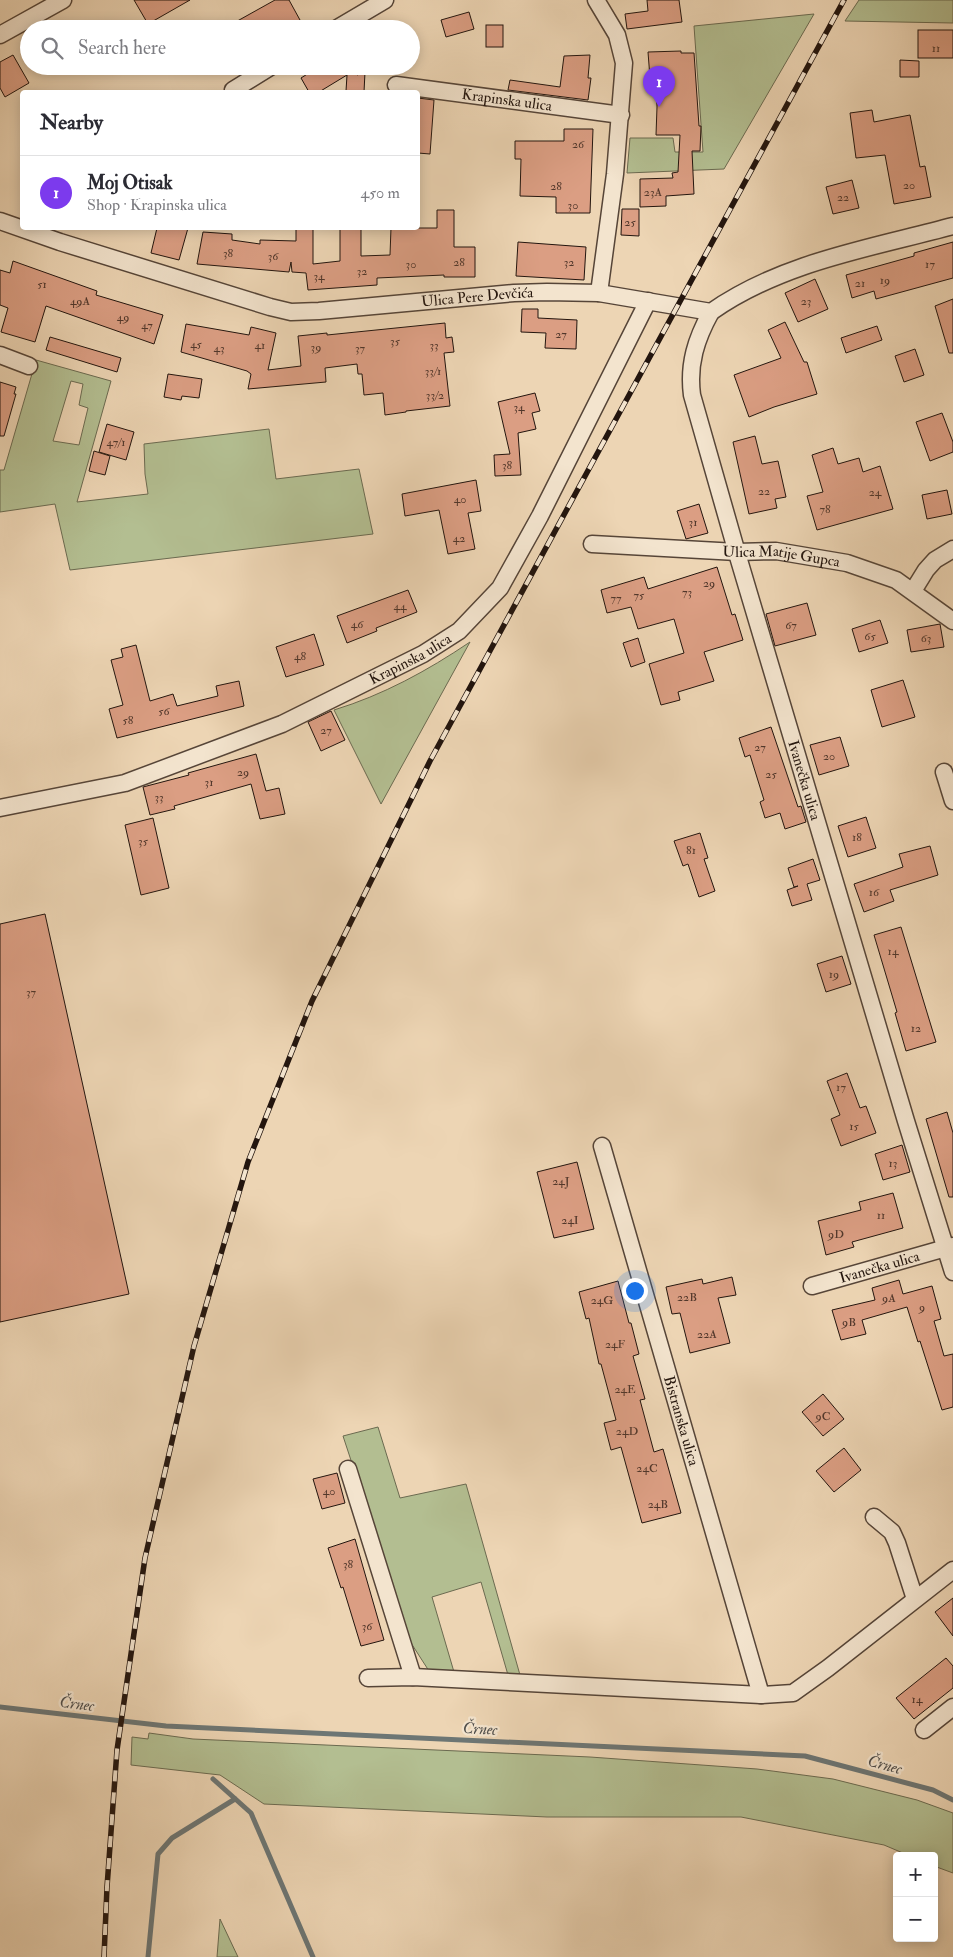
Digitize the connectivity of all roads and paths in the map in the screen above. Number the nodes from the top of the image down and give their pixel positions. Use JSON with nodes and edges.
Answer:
{"nodes":[{"id":1,"x":63,"y":0,"type":"edge"},
{"id":2,"x":385,"y":0,"type":"edge"},
{"id":3,"x":596,"y":0,"type":"edge"},
{"id":4,"x":27,"y":20,"type":"edge"},
{"id":5,"x":351,"y":20,"type":"edge"},
{"id":6,"x":20,"y":24,"type":"edge"},
{"id":7,"x":0,"y":35,"type":"edge"},
{"id":8,"x":257,"y":75,"type":"edge"},
{"id":9,"x":396,"y":85,"type":"dead end"},
{"id":10,"x":233,"y":90,"type":"dead end"},
{"id":11,"x":621,"y":115,"type":"junction"},
{"id":12,"x":2,"y":218,"type":"edge"},
{"id":13,"x":20,"y":225,"type":"edge"},
{"id":14,"x":953,"y":226,"type":"edge"},
{"id":15,"x":32,"y":230,"type":"edge"},
{"id":16,"x":598,"y":293,"type":"junction"},
{"id":17,"x":648,"y":301,"type":"junction"},
{"id":18,"x":711,"y":312,"type":"junction"},
{"id":19,"x":0,"y":355,"type":"edge"},
{"id":20,"x":29,"y":366,"type":"dead end"},
{"id":21,"x":592,"y":544,"type":"dead end"},
{"id":22,"x":953,"y":549,"type":"edge"},
{"id":23,"x":737,"y":552,"type":"junction"},
{"id":24,"x":913,"y":591,"type":"junction"},
{"id":25,"x":953,"y":621,"type":"edge"},
{"id":26,"x":944,"y":772,"type":"dead end"},
{"id":27,"x":953,"y":802,"type":"edge"},
{"id":28,"x":0,"y":808,"type":"edge"},
{"id":29,"x":602,"y":1146,"type":"dead end"},
{"id":30,"x":949,"y":1247,"type":"edge"},
{"id":31,"x":953,"y":1272,"type":"edge"},
{"id":32,"x":812,"y":1286,"type":"dead end"},
{"id":33,"x":348,"y":1469,"type":"dead end"},
{"id":34,"x":874,"y":1516,"type":"dead end"},
{"id":35,"x":953,"y":1570,"type":"edge"},
{"id":36,"x":915,"y":1599,"type":"junction"},
{"id":37,"x":413,"y":1677,"type":"junction"},
{"id":38,"x":368,"y":1678,"type":"dead end"},
{"id":39,"x":760,"y":1695,"type":"junction"},
{"id":40,"x":953,"y":1707,"type":"edge"},
{"id":41,"x":924,"y":1730,"type":"dead end"}],
"edges":[{"from":1,"to":4,"type":"street"},
{"from":2,"to":5,"type":"street"},
{"from":3,"to":11,"type":"street"},
{"from":6,"to":7,"type":"street"},
{"from":8,"to":10,"type":"street"},
{"from":9,"to":11,"type":"street","name":"Krapinska ulica"},
{"from":11,"to":16,"type":"street"},
{"from":12,"to":13,"type":"street","name":"Ulica Pere Devčića"},
{"from":14,"to":18,"type":"street"},
{"from":15,"to":16,"type":"street","name":"Ulica Pere Devčića"},
{"from":16,"to":17,"type":"street","name":"Ulica Pere Devčića"},
{"from":17,"to":18,"type":"street","name":"Ulica Pere Devčića"},
{"from":17,"to":28,"type":"street","name":"Krapinska ulica"},
{"from":18,"to":23,"type":"street","name":"Ivanečka ulica"},
{"from":19,"to":20,"type":"street"},
{"from":21,"to":23,"type":"street","name":"Ulica Matije Gupca"},
{"from":22,"to":24,"type":"street"},
{"from":23,"to":24,"type":"street","name":"Ulica Matije Gupca"},
{"from":23,"to":30,"type":"street","name":"Ivanečka ulica"},
{"from":24,"to":25,"type":"street","name":"Ulica Matije Gupca"},
{"from":26,"to":27,"type":"street"},
{"from":29,"to":39,"type":"street","name":"Bistranska ulica"},
{"from":30,"to":31,"type":"street","name":"Ivanečka ulica"},
{"from":30,"to":32,"type":"street","name":"Ivanečka ulica"},
{"from":33,"to":37,"type":"street"},
{"from":34,"to":36,"type":"street"},
{"from":35,"to":36,"type":"street"},
{"from":36,"to":39,"type":"street"},
{"from":37,"to":38,"type":"street"},
{"from":37,"to":39,"type":"street"},
{"from":40,"to":41,"type":"street"}]}
